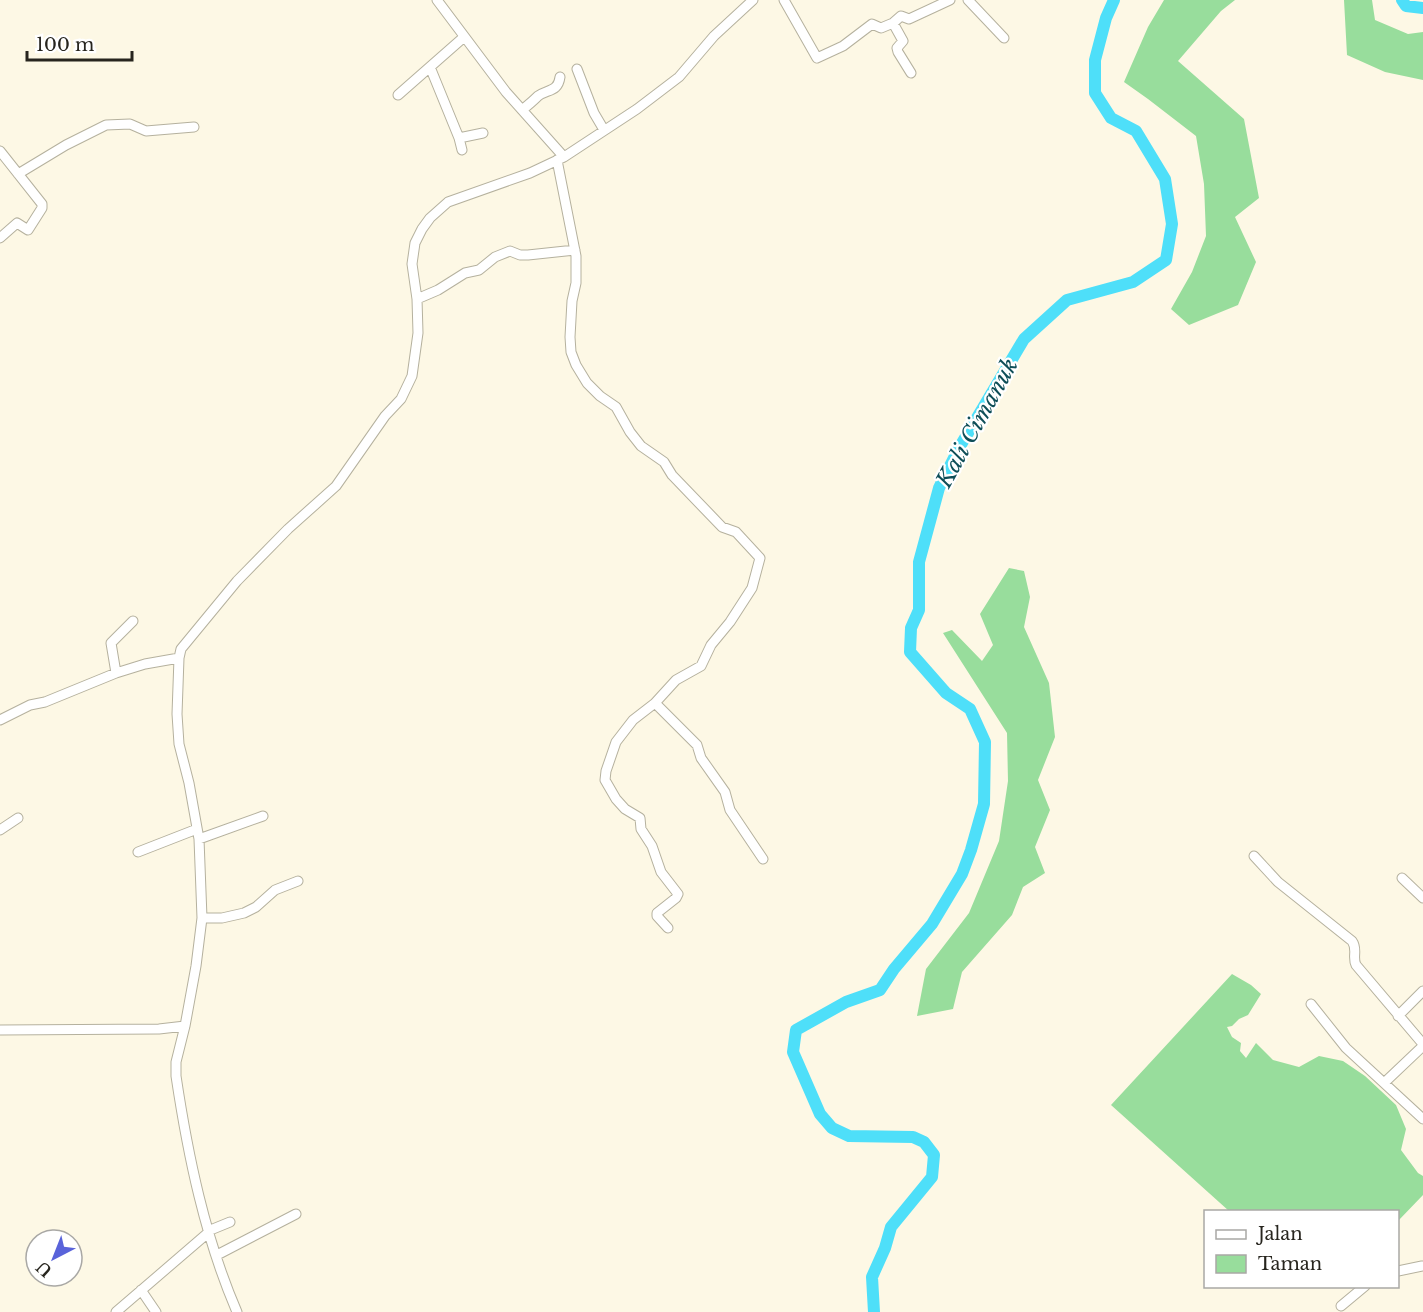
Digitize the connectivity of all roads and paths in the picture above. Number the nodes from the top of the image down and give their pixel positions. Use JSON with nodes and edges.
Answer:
{"nodes":[{"id":1,"x":437,"y":0,"type":"edge"},
{"id":2,"x":753,"y":0,"type":"edge"},
{"id":3,"x":784,"y":0,"type":"edge"},
{"id":4,"x":950,"y":0,"type":"edge"},
{"id":5,"x":968,"y":0,"type":"edge"},
{"id":6,"x":893,"y":23,"type":"junction"},
{"id":7,"x":464,"y":37,"type":"junction"},
{"id":8,"x":1004,"y":38,"type":"dead end"},
{"id":9,"x":430,"y":67,"type":"junction"},
{"id":10,"x":577,"y":69,"type":"dead end"},
{"id":11,"x":911,"y":73,"type":"dead end"},
{"id":12,"x":560,"y":77,"type":"dead end"},
{"id":13,"x":398,"y":95,"type":"dead end"},
{"id":14,"x":522,"y":110,"type":"junction"},
{"id":15,"x":194,"y":127,"type":"dead end"},
{"id":16,"x":604,"y":130,"type":"junction"},
{"id":17,"x":483,"y":133,"type":"dead end"},
{"id":18,"x":459,"y":138,"type":"junction"},
{"id":19,"x":462,"y":150,"type":"dead end"},
{"id":20,"x":0,"y":151,"type":"edge"},
{"id":21,"x":560,"y":159,"type":"junction"},
{"id":22,"x":18,"y":174,"type":"junction"},
{"id":23,"x":0,"y":238,"type":"edge"},
{"id":24,"x":575,"y":250,"type":"junction"},
{"id":25,"x":417,"y":299,"type":"junction"},
{"id":26,"x":133,"y":621,"type":"dead end"},
{"id":27,"x":179,"y":658,"type":"junction"},
{"id":28,"x":116,"y":673,"type":"junction"},
{"id":29,"x":655,"y":703,"type":"junction"},
{"id":30,"x":0,"y":720,"type":"edge"},
{"id":31,"x":263,"y":816,"type":"dead end"},
{"id":32,"x":18,"y":818,"type":"dead end"},
{"id":33,"x":0,"y":830,"type":"edge"},
{"id":34,"x":198,"y":834,"type":"junction"},
{"id":35,"x":138,"y":852,"type":"dead end"},
{"id":36,"x":1254,"y":856,"type":"dead end"},
{"id":37,"x":763,"y":859,"type":"dead end"},
{"id":38,"x":1402,"y":878,"type":"dead end"},
{"id":39,"x":298,"y":881,"type":"dead end"},
{"id":40,"x":1423,"y":898,"type":"edge"},
{"id":41,"x":202,"y":918,"type":"junction"},
{"id":42,"x":668,"y":928,"type":"dead end"},
{"id":43,"x":1423,"y":991,"type":"edge"},
{"id":44,"x":1311,"y":1004,"type":"dead end"},
{"id":45,"x":1398,"y":1016,"type":"junction"},
{"id":46,"x":185,"y":1026,"type":"junction"},
{"id":47,"x":0,"y":1030,"type":"edge"},
{"id":48,"x":1423,"y":1045,"type":"edge"},
{"id":49,"x":1384,"y":1083,"type":"junction"},
{"id":50,"x":1423,"y":1119,"type":"edge"},
{"id":51,"x":296,"y":1214,"type":"dead end"},
{"id":52,"x":230,"y":1222,"type":"dead end"},
{"id":53,"x":207,"y":1226,"type":"junction"},
{"id":54,"x":217,"y":1255,"type":"junction"},
{"id":55,"x":1423,"y":1266,"type":"edge"},
{"id":56,"x":1399,"y":1271,"type":"edge"},
{"id":57,"x":1363,"y":1288,"type":"edge"},
{"id":58,"x":141,"y":1290,"type":"junction"},
{"id":59,"x":1341,"y":1306,"type":"dead end"},
{"id":60,"x":116,"y":1312,"type":"edge"},
{"id":61,"x":156,"y":1312,"type":"edge"},
{"id":62,"x":237,"y":1312,"type":"edge"}],
"edges":[{"from":1,"to":7,"type":"street"},
{"from":2,"to":16,"type":"street"},
{"from":3,"to":6,"type":"street"},
{"from":4,"to":6,"type":"street"},
{"from":5,"to":8,"type":"street"},
{"from":6,"to":11,"type":"street"},
{"from":7,"to":9,"type":"street"},
{"from":7,"to":14,"type":"street"},
{"from":9,"to":13,"type":"street"},
{"from":9,"to":18,"type":"street"},
{"from":10,"to":16,"type":"street"},
{"from":12,"to":14,"type":"street"},
{"from":14,"to":21,"type":"street"},
{"from":15,"to":22,"type":"street"},
{"from":16,"to":21,"type":"street"},
{"from":17,"to":18,"type":"street"},
{"from":18,"to":19,"type":"street"},
{"from":20,"to":22,"type":"street"},
{"from":21,"to":24,"type":"street"},
{"from":21,"to":25,"type":"street"},
{"from":22,"to":23,"type":"street"},
{"from":24,"to":25,"type":"street"},
{"from":24,"to":29,"type":"street"},
{"from":25,"to":27,"type":"street"},
{"from":26,"to":28,"type":"street"},
{"from":27,"to":28,"type":"street"},
{"from":27,"to":34,"type":"street"},
{"from":28,"to":30,"type":"street"},
{"from":29,"to":37,"type":"street"},
{"from":29,"to":42,"type":"street"},
{"from":31,"to":34,"type":"street"},
{"from":32,"to":33,"type":"street"},
{"from":34,"to":35,"type":"street"},
{"from":34,"to":41,"type":"street"},
{"from":36,"to":45,"type":"street"},
{"from":38,"to":40,"type":"street"},
{"from":39,"to":41,"type":"street"},
{"from":41,"to":46,"type":"street"},
{"from":43,"to":45,"type":"street"},
{"from":44,"to":49,"type":"street"},
{"from":45,"to":48,"type":"street"},
{"from":46,"to":47,"type":"street"},
{"from":46,"to":53,"type":"street"},
{"from":48,"to":49,"type":"street"},
{"from":49,"to":50,"type":"street"},
{"from":51,"to":54,"type":"street"},
{"from":52,"to":53,"type":"street"},
{"from":53,"to":54,"type":"street"},
{"from":53,"to":58,"type":"street"},
{"from":54,"to":62,"type":"street"},
{"from":55,"to":56,"type":"street"},
{"from":57,"to":59,"type":"street"},
{"from":58,"to":60,"type":"street"},
{"from":58,"to":61,"type":"street"}]}
